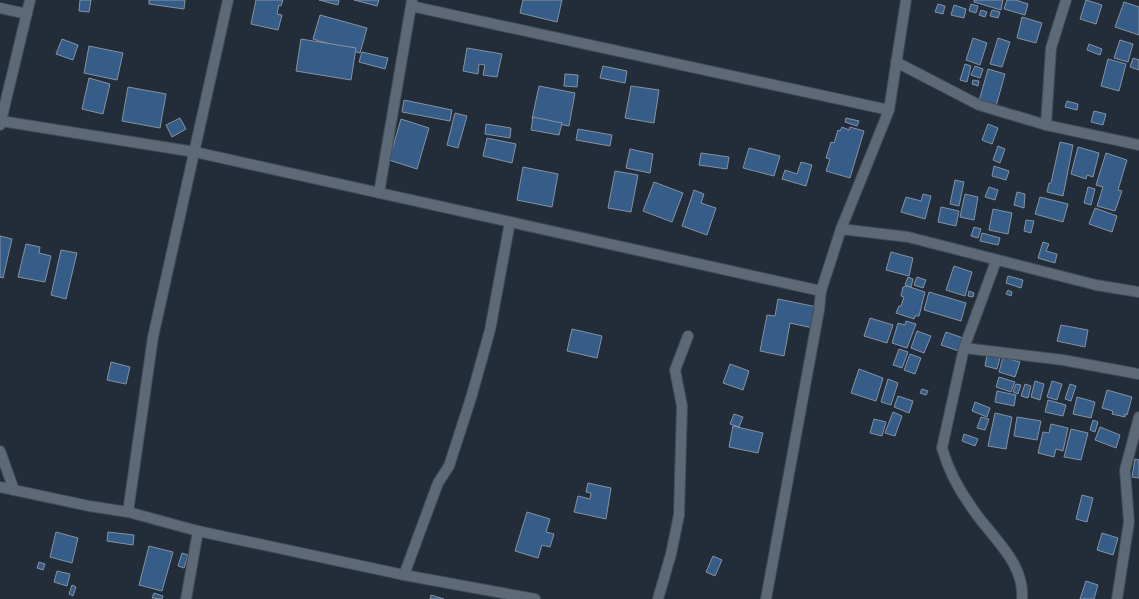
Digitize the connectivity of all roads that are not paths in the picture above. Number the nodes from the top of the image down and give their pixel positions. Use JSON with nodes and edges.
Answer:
{"nodes":[{"id":1,"x":30,"y":0,"type":"edge"},
{"id":2,"x":228,"y":0,"type":"edge"},
{"id":3,"x":906,"y":0,"type":"edge"},
{"id":4,"x":1066,"y":0,"type":"edge"},
{"id":5,"x":411,"y":3,"type":"edge"},
{"id":6,"x":0,"y":8,"type":"edge"},
{"id":7,"x":27,"y":14,"type":"junction"},
{"id":8,"x":896,"y":62,"type":"junction"},
{"id":9,"x":889,"y":110,"type":"junction"},
{"id":10,"x":0,"y":123,"type":"edge"},
{"id":11,"x":1046,"y":125,"type":"junction"},
{"id":12,"x":1139,"y":145,"type":"edge"},
{"id":13,"x":194,"y":152,"type":"junction"},
{"id":14,"x":380,"y":192,"type":"junction"},
{"id":15,"x":510,"y":222,"type":"junction"},
{"id":16,"x":841,"y":229,"type":"junction"},
{"id":17,"x":996,"y":261,"type":"junction"},
{"id":18,"x":821,"y":291,"type":"junction"},
{"id":19,"x":1139,"y":292,"type":"edge"},
{"id":20,"x":688,"y":336,"type":"dead end"},
{"id":21,"x":964,"y":348,"type":"junction"},
{"id":22,"x":1139,"y":374,"type":"edge"},
{"id":23,"x":1139,"y":417,"type":"edge"},
{"id":24,"x":0,"y":451,"type":"edge"},
{"id":25,"x":0,"y":487,"type":"edge"},
{"id":26,"x":14,"y":490,"type":"junction"},
{"id":27,"x":128,"y":512,"type":"junction"},
{"id":28,"x":198,"y":531,"type":"junction"},
{"id":29,"x":404,"y":575,"type":"junction"},
{"id":30,"x":186,"y":599,"type":"edge"},
{"id":31,"x":535,"y":599,"type":"edge"},
{"id":32,"x":658,"y":599,"type":"edge"},
{"id":33,"x":766,"y":599,"type":"edge"},
{"id":34,"x":1022,"y":599,"type":"edge"},
{"id":35,"x":1117,"y":599,"type":"edge"}],
"edges":[{"from":1,"to":7,"type":"street"},
{"from":2,"to":13,"type":"street"},
{"from":3,"to":8,"type":"street"},
{"from":4,"to":11,"type":"street"},
{"from":5,"to":9,"type":"street"},
{"from":5,"to":14,"type":"street"},
{"from":6,"to":7,"type":"street"},
{"from":7,"to":10,"type":"street"},
{"from":8,"to":9,"type":"street"},
{"from":8,"to":11,"type":"street"},
{"from":9,"to":16,"type":"street"},
{"from":10,"to":13,"type":"street"},
{"from":11,"to":12,"type":"street"},
{"from":13,"to":14,"type":"street"},
{"from":13,"to":27,"type":"street"},
{"from":14,"to":15,"type":"street"},
{"from":15,"to":18,"type":"street"},
{"from":15,"to":29,"type":"street"},
{"from":16,"to":17,"type":"street"},
{"from":16,"to":18,"type":"street"},
{"from":17,"to":19,"type":"street"},
{"from":17,"to":21,"type":"street"},
{"from":18,"to":33,"type":"street"},
{"from":20,"to":32,"type":"street"},
{"from":21,"to":22,"type":"street"},
{"from":21,"to":34,"type":"street"},
{"from":23,"to":35,"type":"street"},
{"from":24,"to":26,"type":"street"},
{"from":25,"to":26,"type":"street"},
{"from":26,"to":27,"type":"street"},
{"from":27,"to":28,"type":"street"},
{"from":28,"to":29,"type":"street"},
{"from":28,"to":30,"type":"street"},
{"from":29,"to":31,"type":"street"}]}
